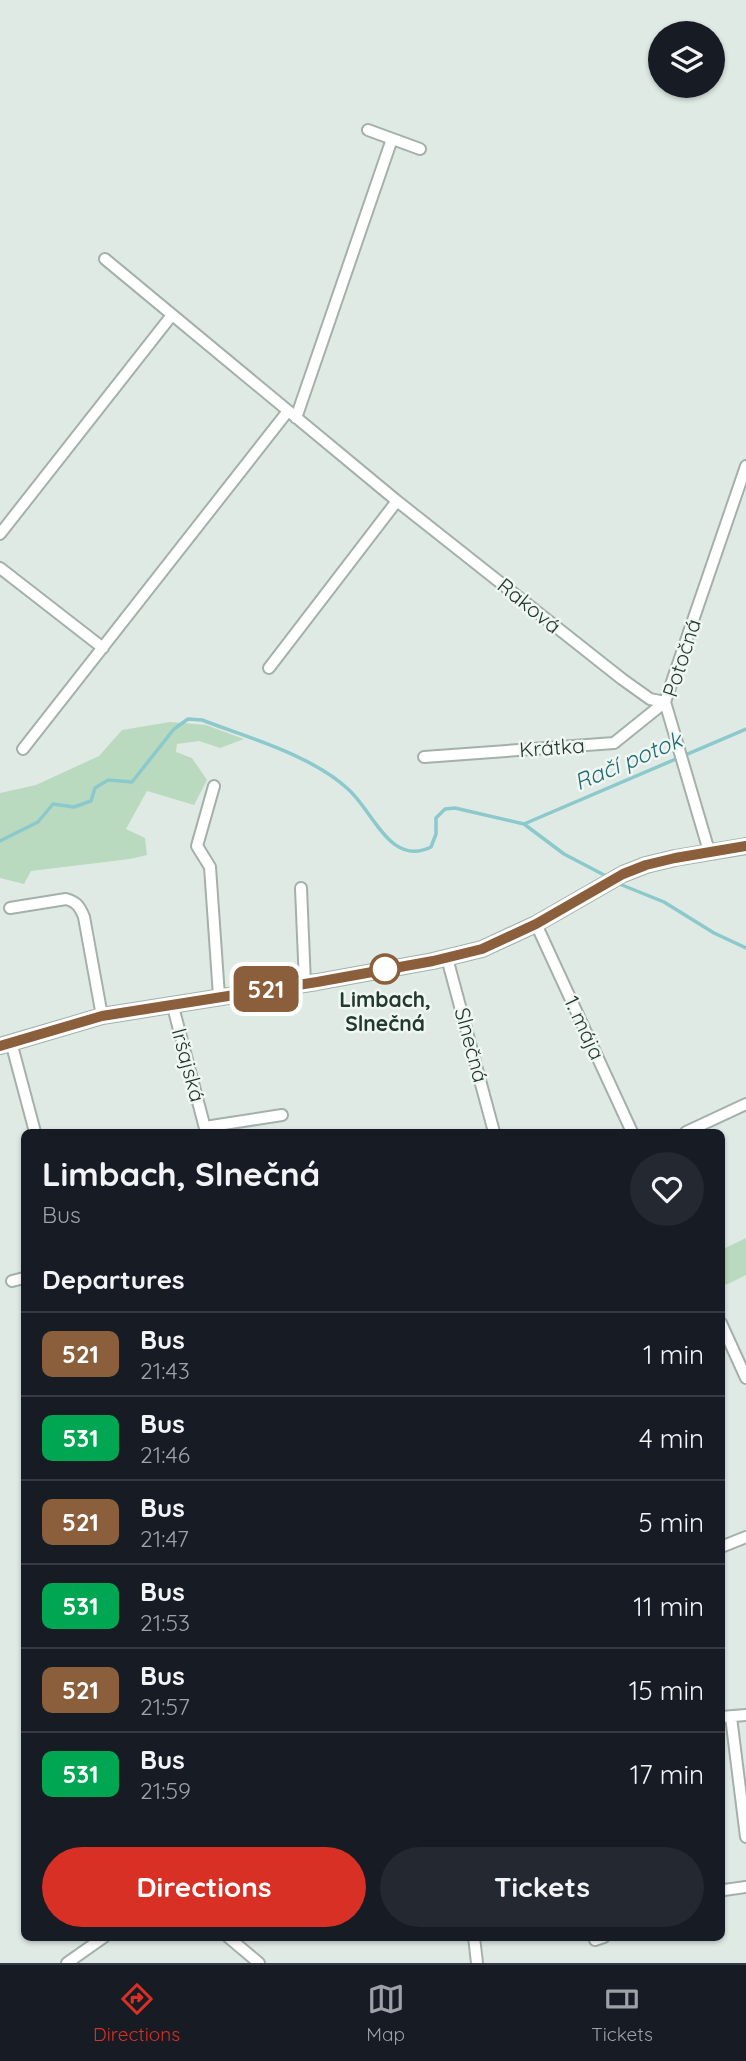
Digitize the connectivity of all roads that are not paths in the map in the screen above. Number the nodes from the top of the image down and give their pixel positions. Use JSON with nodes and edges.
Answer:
{"nodes":[{"id":1,"x":368,"y":130,"type":"dead end"},
{"id":2,"x":392,"y":139,"type":"junction"},
{"id":3,"x":420,"y":149,"type":"dead end"},
{"id":4,"x":105,"y":258,"type":"dead end"},
{"id":5,"x":172,"y":314,"type":"junction"},
{"id":6,"x":292,"y":414,"type":"junction"},
{"id":7,"x":746,"y":466,"type":"edge"},
{"id":8,"x":397,"y":501,"type":"junction"},
{"id":9,"x":0,"y":534,"type":"edge"},
{"id":10,"x":0,"y":568,"type":"edge"},
{"id":11,"x":103,"y":648,"type":"junction"},
{"id":12,"x":269,"y":668,"type":"dead end"},
{"id":13,"x":666,"y":702,"type":"junction"},
{"id":14,"x":23,"y":749,"type":"dead end"},
{"id":15,"x":424,"y":757,"type":"dead end"},
{"id":16,"x":214,"y":786,"type":"dead end"},
{"id":17,"x":746,"y":846,"type":"edge"},
{"id":18,"x":709,"y":852,"type":"junction"},
{"id":19,"x":301,"y":888,"type":"dead end"},
{"id":20,"x":10,"y":908,"type":"dead end"},
{"id":21,"x":536,"y":924,"type":"junction"},
{"id":22,"x":447,"y":958,"type":"junction"},
{"id":23,"x":311,"y":983,"type":"junction"},
{"id":24,"x":219,"y":996,"type":"junction"},
{"id":25,"x":172,"y":1003,"type":"junction"},
{"id":26,"x":102,"y":1016,"type":"junction"},
{"id":27,"x":6,"y":1044,"type":"edge"},
{"id":28,"x":746,"y":1104,"type":"edge"},
{"id":29,"x":282,"y":1115,"type":"dead end"},
{"id":30,"x":34,"y":1129,"type":"edge"},
{"id":31,"x":206,"y":1129,"type":"edge"},
{"id":32,"x":211,"y":1129,"type":"edge"},
{"id":33,"x":493,"y":1129,"type":"edge"},
{"id":34,"x":631,"y":1129,"type":"edge"},
{"id":35,"x":692,"y":1129,"type":"edge"},
{"id":36,"x":21,"y":1279,"type":"edge"},
{"id":37,"x":12,"y":1281,"type":"dead end"},
{"id":38,"x":725,"y":1332,"type":"edge"},
{"id":39,"x":746,"y":1378,"type":"edge"},
{"id":40,"x":746,"y":1536,"type":"edge"},
{"id":41,"x":725,"y":1546,"type":"edge"},
{"id":42,"x":746,"y":1715,"type":"edge"},
{"id":43,"x":726,"y":1717,"type":"edge"},
{"id":44,"x":746,"y":1837,"type":"edge"},
{"id":45,"x":746,"y":1887,"type":"edge"},
{"id":46,"x":725,"y":1890,"type":"edge"},
{"id":47,"x":98,"y":1941,"type":"edge"},
{"id":48,"x":233,"y":1941,"type":"edge"},
{"id":49,"x":474,"y":1941,"type":"edge"},
{"id":50,"x":67,"y":1963,"type":"edge"},
{"id":51,"x":259,"y":1963,"type":"edge"},
{"id":52,"x":477,"y":1963,"type":"edge"}],
"edges":[{"from":1,"to":2,"type":"street"},
{"from":2,"to":3,"type":"street"},
{"from":2,"to":6,"type":"street"},
{"from":4,"to":5,"type":"street","name":"Raková"},
{"from":5,"to":6,"type":"street","name":"Raková"},
{"from":5,"to":9,"type":"street"},
{"from":6,"to":8,"type":"street","name":"Raková"},
{"from":6,"to":11,"type":"street"},
{"from":7,"to":13,"type":"street","name":"Potočná"},
{"from":8,"to":12,"type":"street"},
{"from":8,"to":13,"type":"street","name":"Raková"},
{"from":10,"to":11,"type":"street"},
{"from":11,"to":14,"type":"street"},
{"from":13,"to":15,"type":"street","name":"Krátka"},
{"from":13,"to":18,"type":"street","name":"Potočná"},
{"from":16,"to":24,"type":"street"},
{"from":17,"to":18,"type":"street"},
{"from":18,"to":21,"type":"street"},
{"from":19,"to":23,"type":"street"},
{"from":20,"to":26,"type":"street"},
{"from":21,"to":22,"type":"street"},
{"from":21,"to":34,"type":"street","name":"1. mája"},
{"from":22,"to":23,"type":"street"},
{"from":22,"to":33,"type":"street","name":"Slnečná"},
{"from":23,"to":24,"type":"street"},
{"from":24,"to":25,"type":"street"},
{"from":25,"to":26,"type":"street"},
{"from":25,"to":31,"type":"street","name":"Iršajská"},
{"from":26,"to":27,"type":"street"},
{"from":27,"to":30,"type":"street"},
{"from":28,"to":35,"type":"street"},
{"from":29,"to":32,"type":"street","name":"Iršajská"},
{"from":36,"to":37,"type":"street"},
{"from":38,"to":39,"type":"street"},
{"from":40,"to":41,"type":"street"},
{"from":42,"to":43,"type":"street"},
{"from":43,"to":44,"type":"street"},
{"from":45,"to":46,"type":"street"},
{"from":47,"to":50,"type":"street"},
{"from":48,"to":51,"type":"street"},
{"from":49,"to":52,"type":"street"}]}
